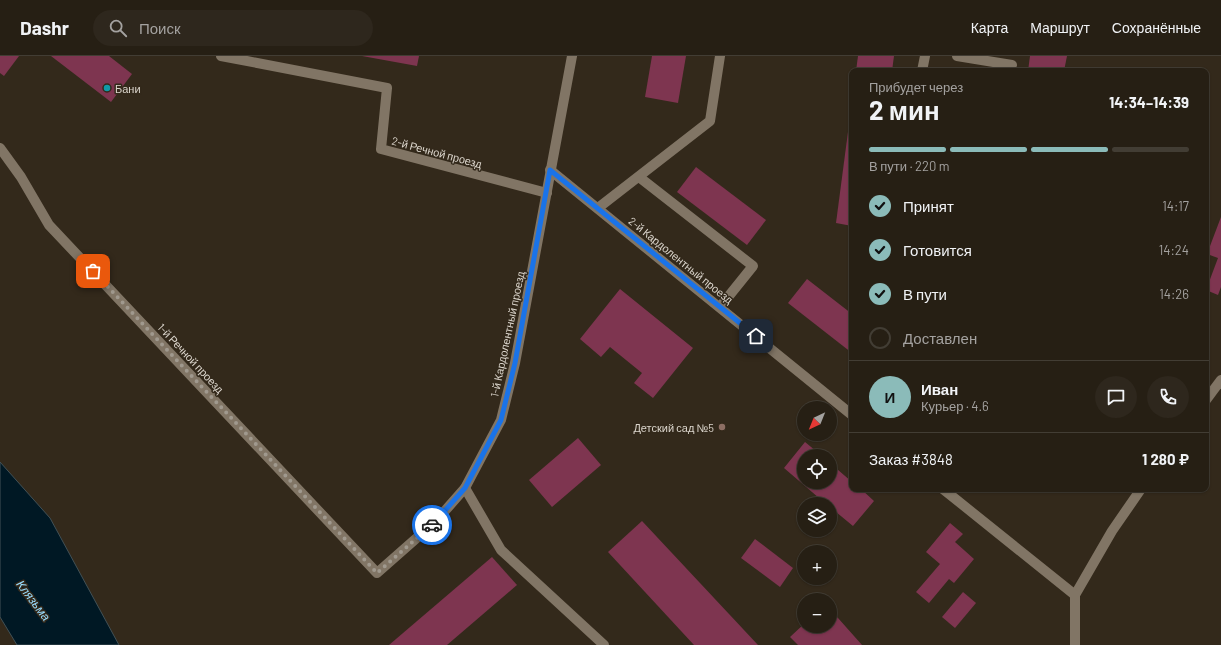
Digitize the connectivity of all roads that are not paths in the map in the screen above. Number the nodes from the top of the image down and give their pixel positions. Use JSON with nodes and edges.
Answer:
{"nodes":[{"id":1,"x":221,"y":56,"type":"edge"},
{"id":2,"x":572,"y":56,"type":"edge"},
{"id":3,"x":720,"y":56,"type":"edge"},
{"id":4,"x":925,"y":56,"type":"edge"},
{"id":5,"x":957,"y":56,"type":"edge"},
{"id":6,"x":1012,"y":64,"type":"edge"},
{"id":7,"x":923,"y":68,"type":"edge"},
{"id":8,"x":0,"y":148,"type":"edge"},
{"id":9,"x":550,"y":170,"type":"junction"},
{"id":10,"x":639,"y":176,"type":"junction"},
{"id":11,"x":547,"y":193,"type":"junction"},
{"id":12,"x":598,"y":208,"type":"junction"},
{"id":13,"x":720,"y":307,"type":"junction"},
{"id":14,"x":1221,"y":380,"type":"edge"},
{"id":15,"x":1209,"y":396,"type":"edge"},
{"id":16,"x":849,"y":412,"type":"edge"},
{"id":17,"x":465,"y":488,"type":"junction"},
{"id":18,"x":947,"y":492,"type":"edge"},
{"id":19,"x":1139,"y":492,"type":"edge"},
{"id":20,"x":377,"y":573,"type":"joint"},
{"id":21,"x":1075,"y":595,"type":"junction"},
{"id":22,"x":604,"y":645,"type":"edge"},
{"id":23,"x":1075,"y":645,"type":"edge"}],
"edges":[{"from":1,"to":11,"type":"street","name":"2-й Речной проезд"},
{"from":2,"to":9,"type":"street","name":"1-й Кардолентный проезд"},
{"from":3,"to":10,"type":"street"},
{"from":4,"to":7,"type":"street"},
{"from":5,"to":6,"type":"street"},
{"from":8,"to":20,"type":"street","name":"1-й Речной проезд"},
{"from":9,"to":11,"type":"street","name":"1-й Кардолентный проезд"},
{"from":9,"to":12,"type":"street","name":"2-й Кардолентный проезд"},
{"from":10,"to":12,"type":"street"},
{"from":10,"to":13,"type":"street"},
{"from":11,"to":17,"type":"street","name":"1-й Кардолентный проезд"},
{"from":12,"to":13,"type":"street","name":"2-й Кардолентный проезд"},
{"from":13,"to":16,"type":"street","name":"2-й Кардолентный проезд"},
{"from":14,"to":15,"type":"street"},
{"from":17,"to":20,"type":"street","name":"1-й Кардолентный проезд"},
{"from":17,"to":22,"type":"street"},
{"from":18,"to":21,"type":"street"},
{"from":19,"to":21,"type":"street"},
{"from":21,"to":23,"type":"street"}]}
